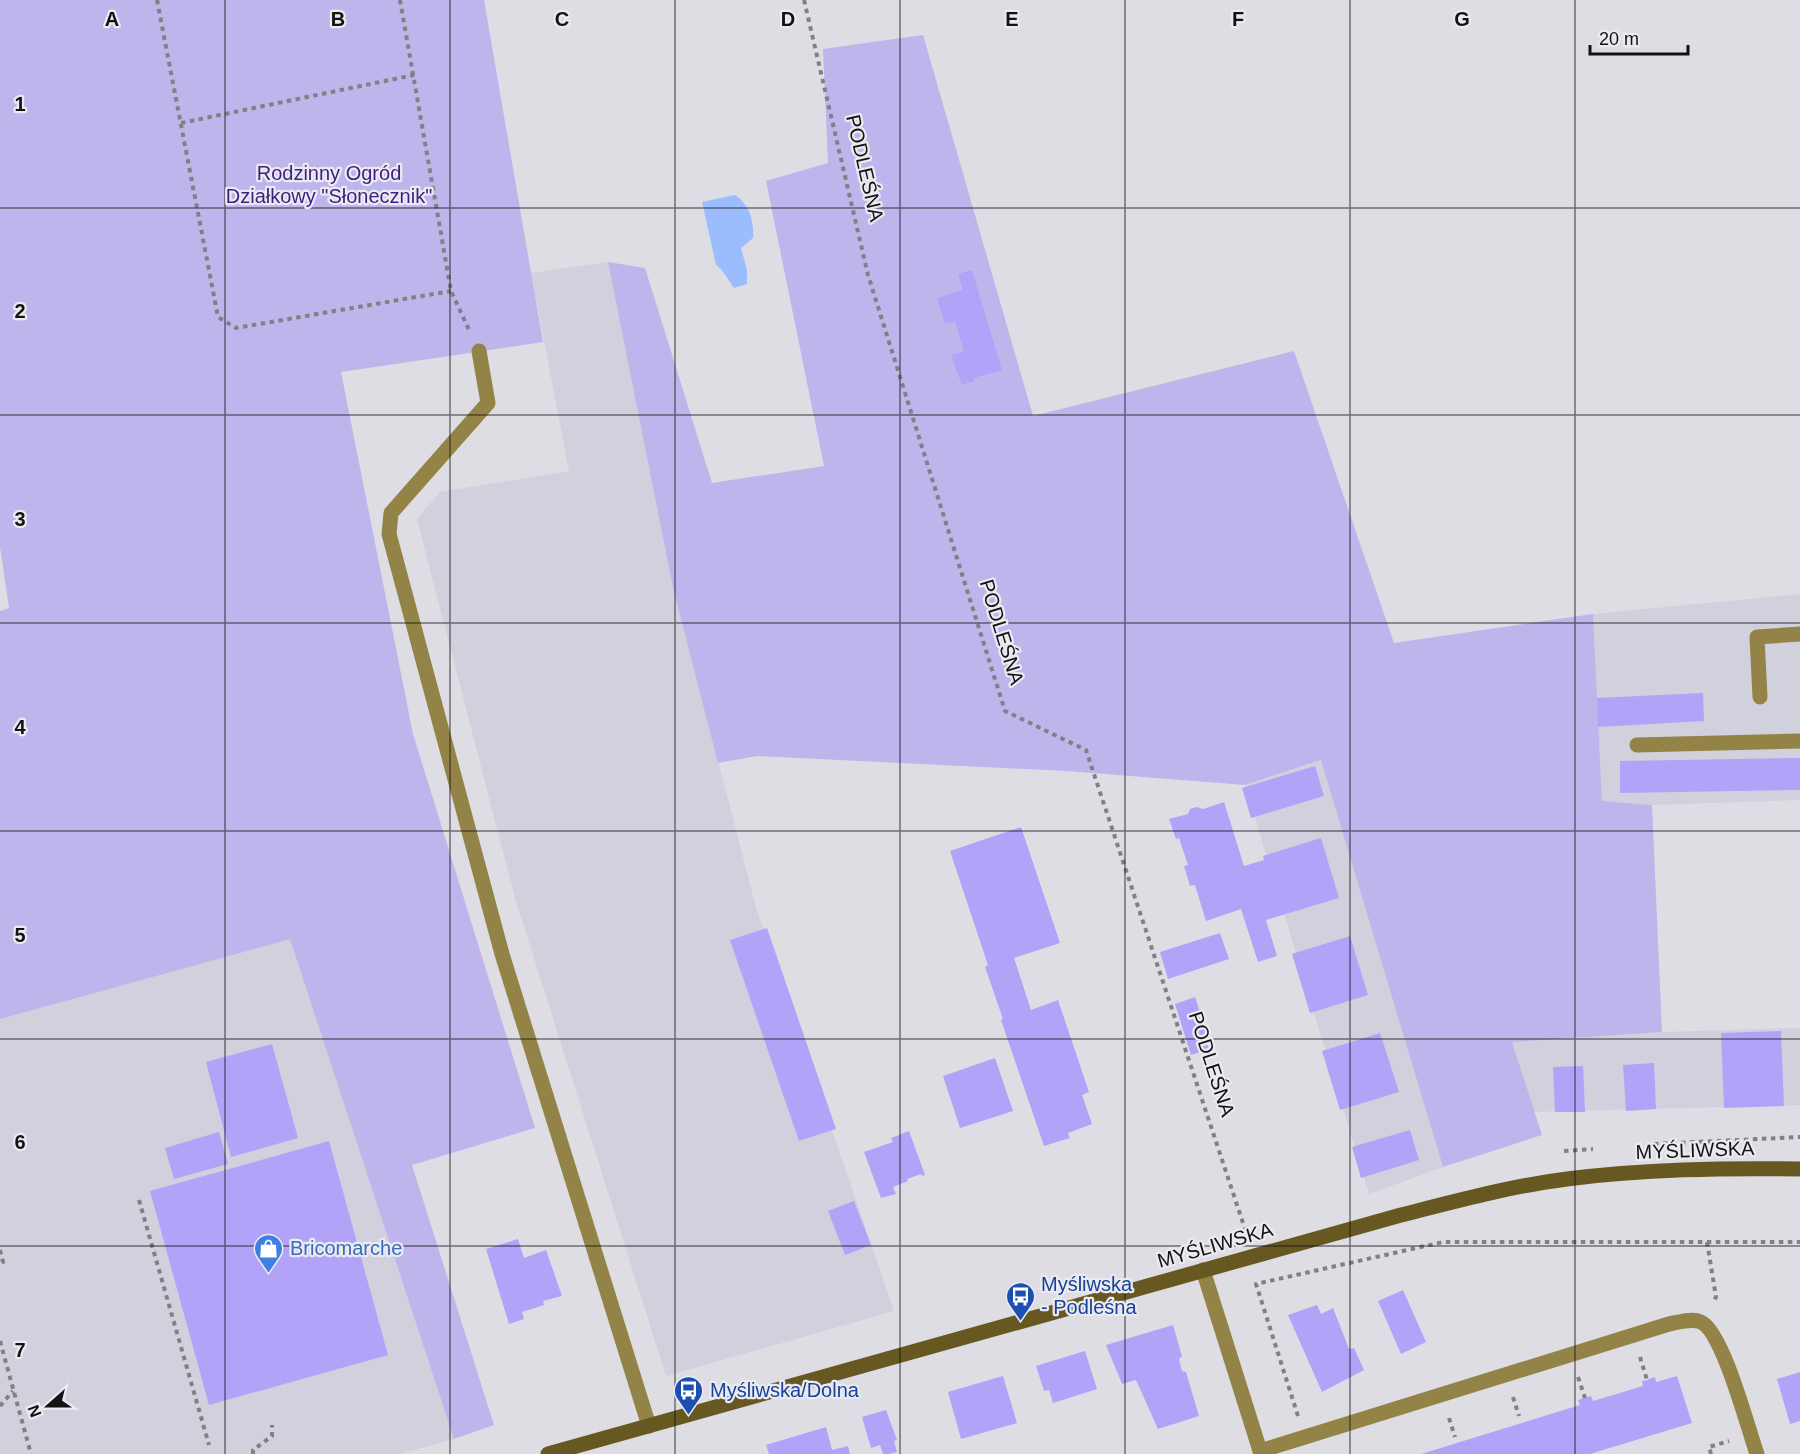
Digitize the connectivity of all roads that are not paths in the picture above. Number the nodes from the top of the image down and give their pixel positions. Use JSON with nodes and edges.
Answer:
{"nodes":[{"id":1,"x":479,"y":351,"type":"road end"},
{"id":2,"x":1800,"y":634,"type":"edge"},
{"id":3,"x":1760,"y":697,"type":"dead end"},
{"id":4,"x":1800,"y":741,"type":"edge"},
{"id":5,"x":1636,"y":745,"type":"dead end"},
{"id":6,"x":1800,"y":1169,"type":"edge"},
{"id":7,"x":1203,"y":1270,"type":"junction"},
{"id":8,"x":649,"y":1426,"type":"junction"},
{"id":9,"x":1260,"y":1452,"type":"edge"},
{"id":10,"x":548,"y":1454,"type":"edge"},
{"id":11,"x":1757,"y":1454,"type":"edge"}],
"edges":[{"from":1,"to":8,"type":"street"},
{"from":2,"to":3,"type":"street"},
{"from":4,"to":5,"type":"street"},
{"from":6,"to":7,"type":"street","name":"MYŚLIWSKA"},
{"from":7,"to":8,"type":"street","name":"MYŚLIWSKA"},
{"from":7,"to":9,"type":"street"},
{"from":8,"to":10,"type":"street","name":"MYŚLIWSKA"},
{"from":9,"to":11,"type":"street"}]}
